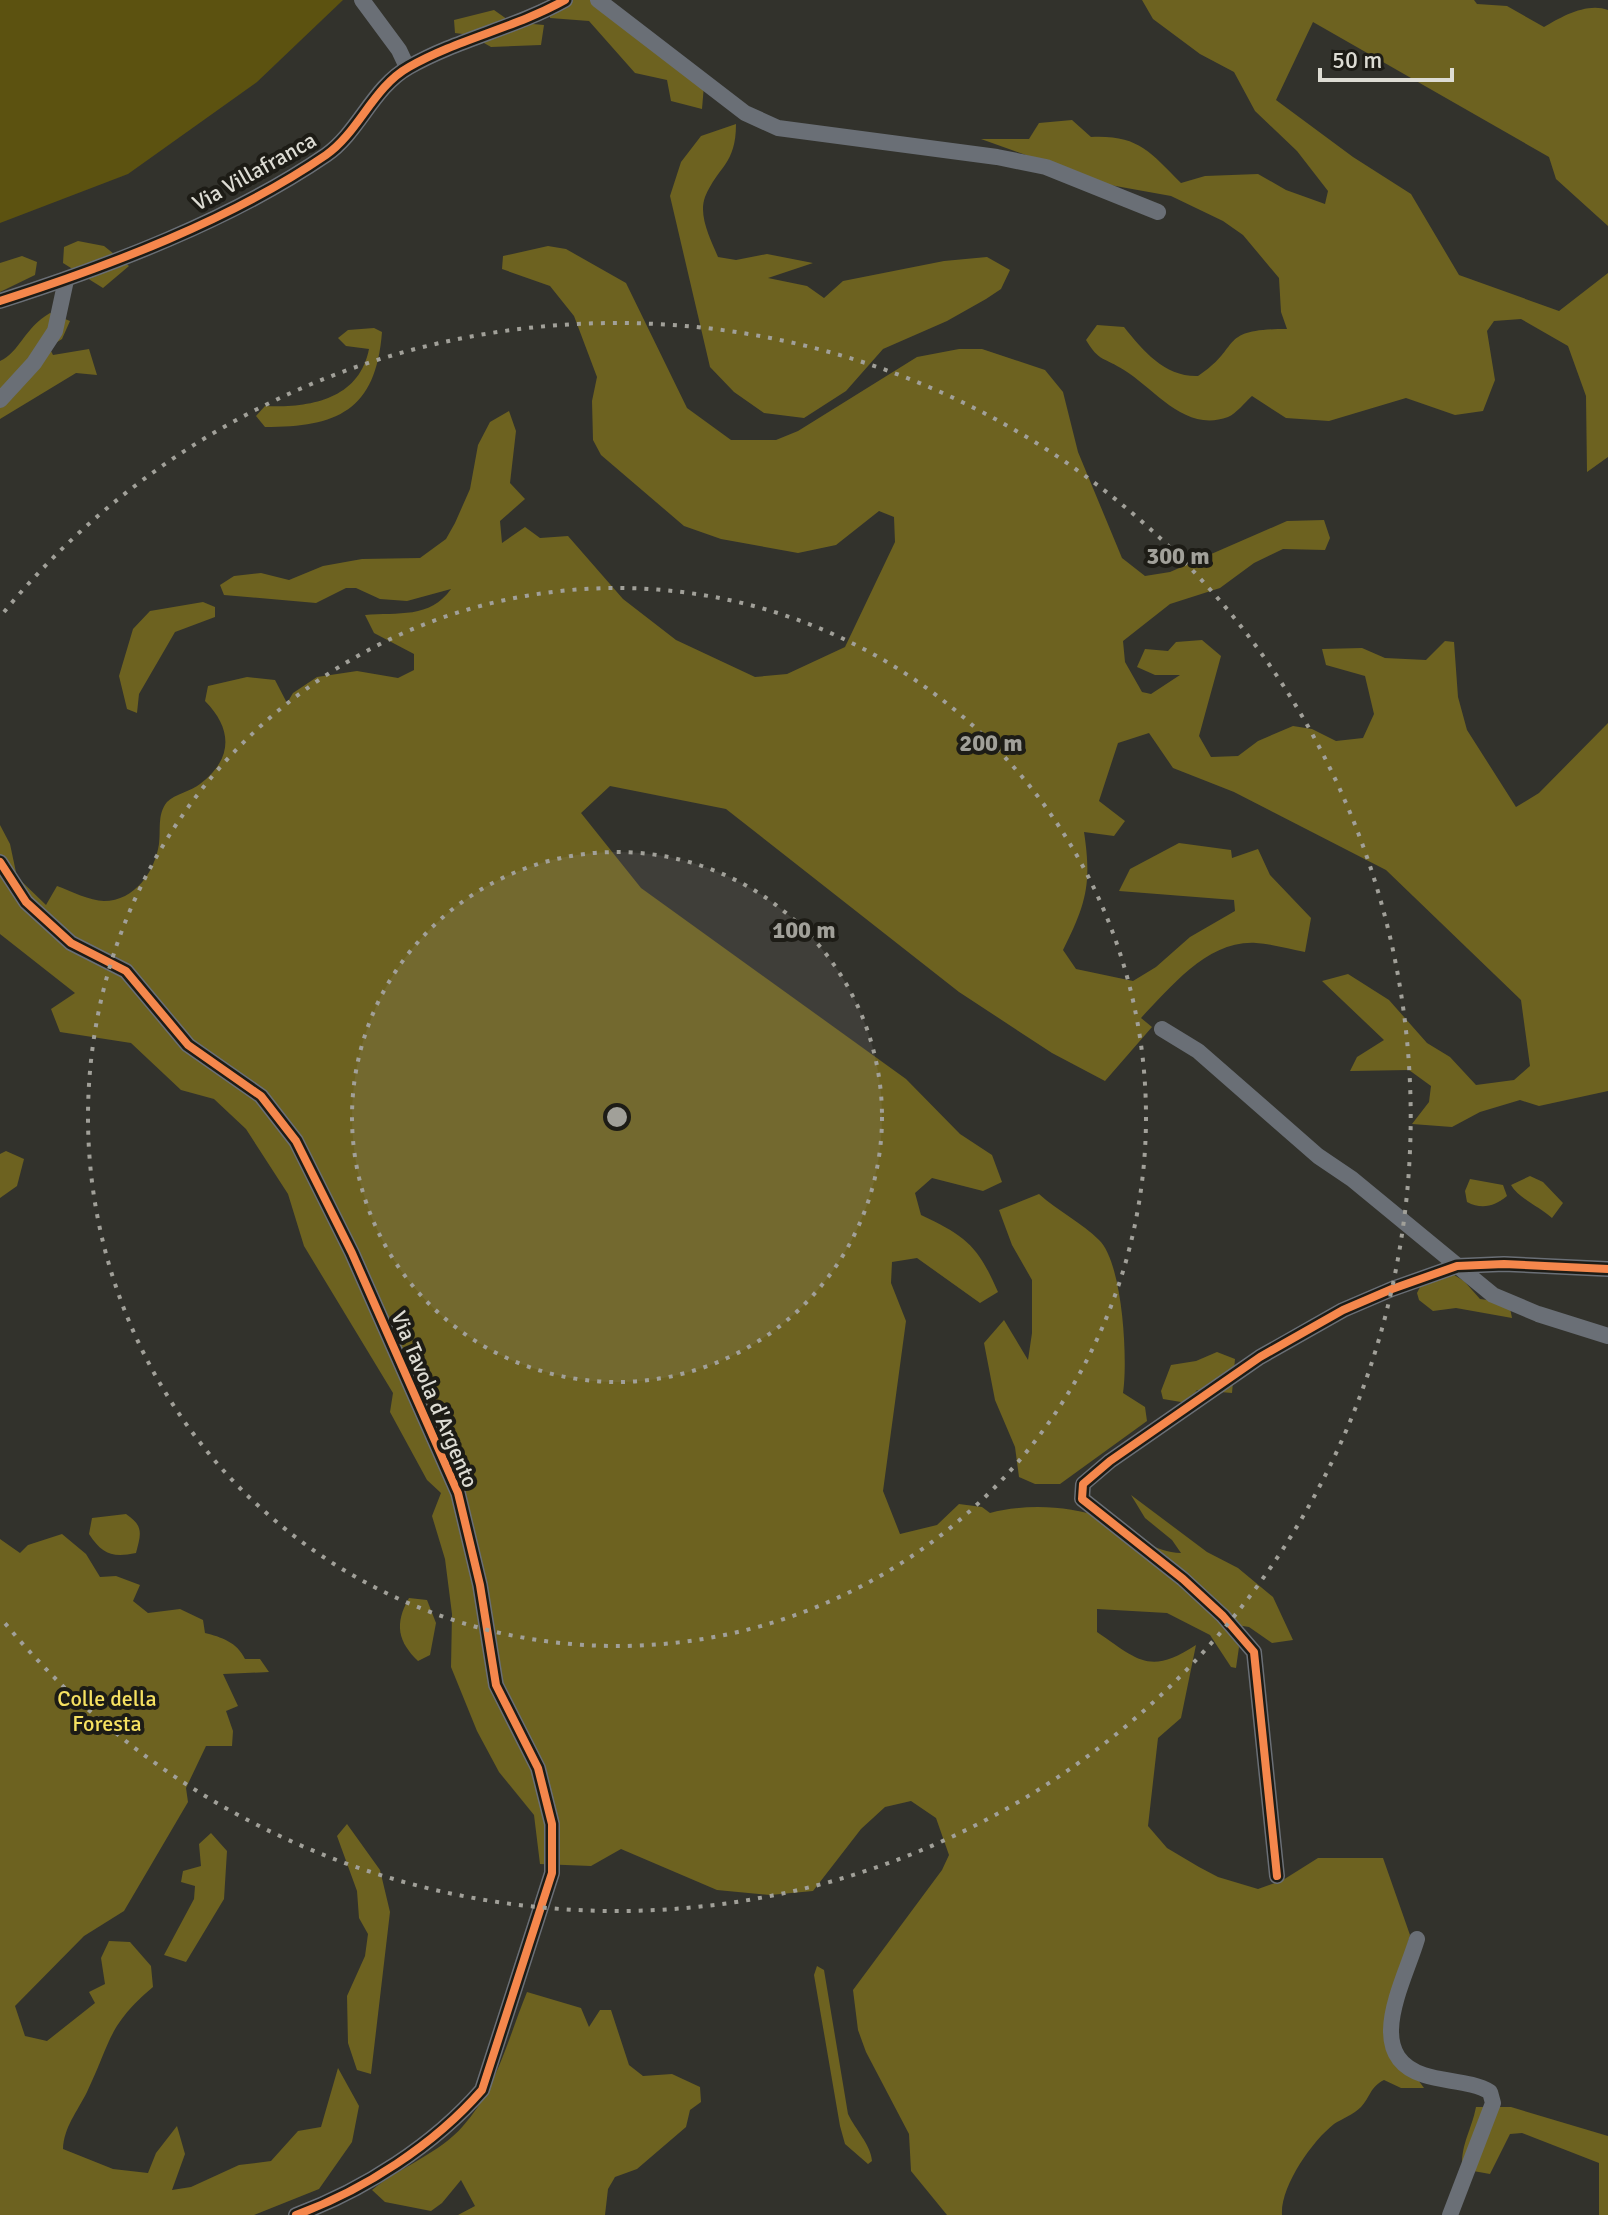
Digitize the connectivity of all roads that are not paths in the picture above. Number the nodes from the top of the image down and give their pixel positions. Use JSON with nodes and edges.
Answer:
{"nodes":[{"id":1,"x":362,"y":0,"type":"edge"},
{"id":2,"x":565,"y":0,"type":"edge"},
{"id":3,"x":598,"y":0,"type":"edge"},
{"id":4,"x":407,"y":67,"type":"junction"},
{"id":5,"x":1158,"y":212,"type":"dead end"},
{"id":6,"x":66,"y":280,"type":"junction"},
{"id":7,"x":0,"y":301,"type":"edge"},
{"id":8,"x":0,"y":400,"type":"edge"},
{"id":9,"x":0,"y":862,"type":"edge"},
{"id":10,"x":1162,"y":1029,"type":"dead end"},
{"id":11,"x":1457,"y":1266,"type":"junction"},
{"id":12,"x":1608,"y":1269,"type":"edge"},
{"id":13,"x":1608,"y":1336,"type":"edge"},
{"id":14,"x":1277,"y":1876,"type":"dead end"},
{"id":15,"x":1417,"y":1939,"type":"dead end"},
{"id":16,"x":296,"y":2215,"type":"edge"},
{"id":17,"x":1450,"y":2215,"type":"edge"}],
"edges":[{"from":1,"to":4,"type":"street"},
{"from":2,"to":4,"type":"street","name":"Via Villafranca"},
{"from":3,"to":5,"type":"street"},
{"from":4,"to":6,"type":"street","name":"Via Villafranca"},
{"from":6,"to":7,"type":"street","name":"Via Villafranca"},
{"from":6,"to":8,"type":"street"},
{"from":9,"to":16,"type":"street","name":"Via Tavola d'Argento"},
{"from":10,"to":11,"type":"street"},
{"from":11,"to":12,"type":"street"},
{"from":11,"to":13,"type":"street"},
{"from":11,"to":14,"type":"street"},
{"from":15,"to":17,"type":"street"}]}
